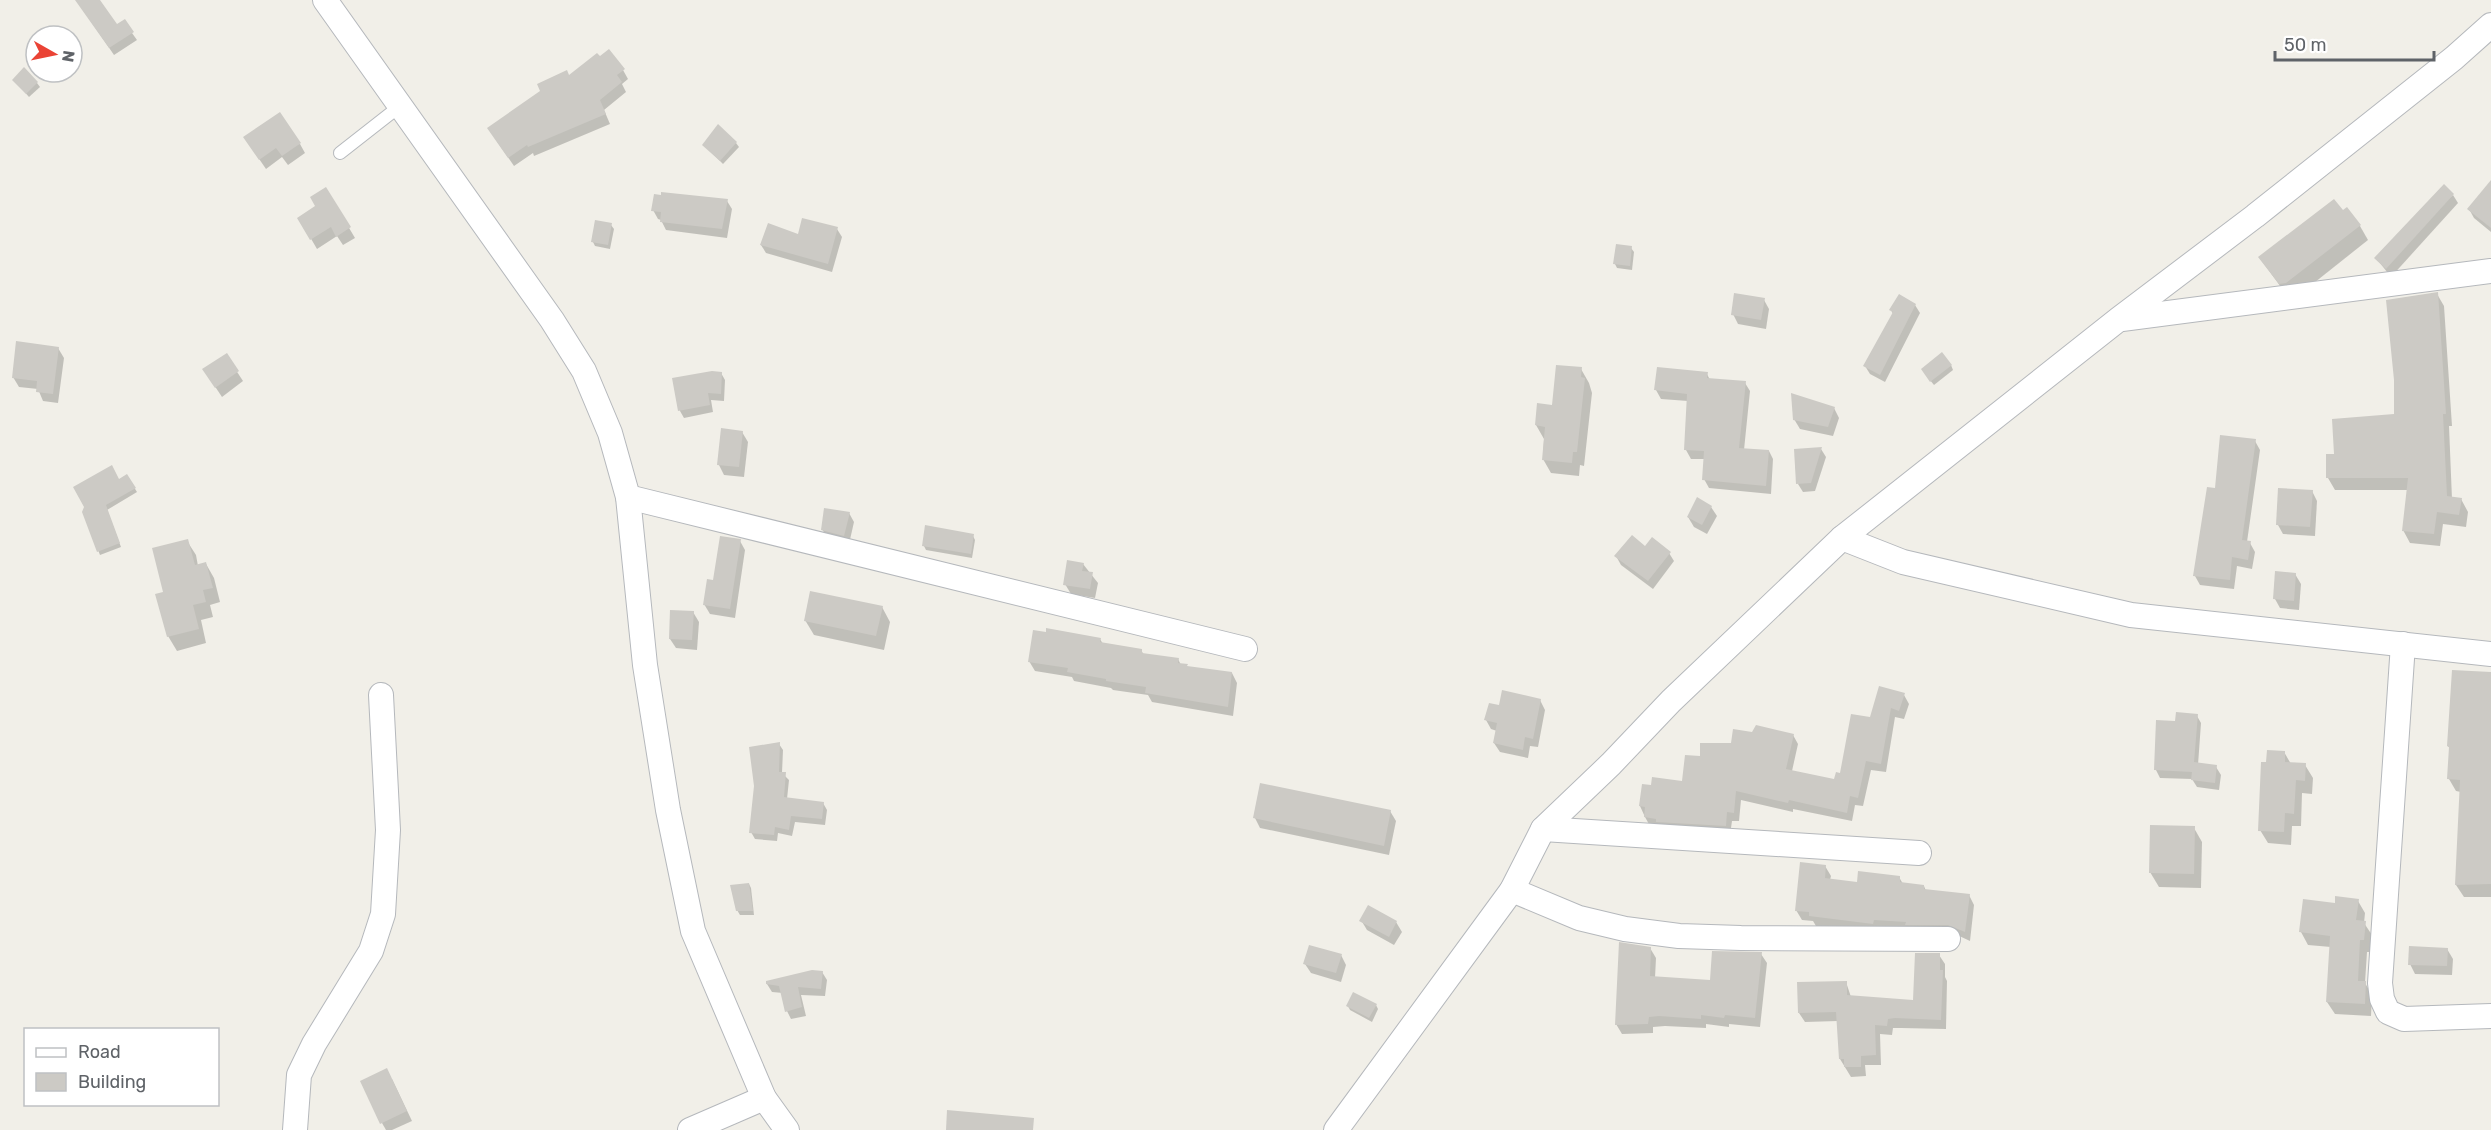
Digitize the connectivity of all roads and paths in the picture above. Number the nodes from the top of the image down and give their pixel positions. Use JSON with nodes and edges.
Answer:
{"nodes":[{"id":1,"x":325,"y":0,"type":"edge"},
{"id":2,"x":2491,"y":25,"type":"edge"},
{"id":3,"x":400,"y":106,"type":"junction"},
{"id":4,"x":340,"y":153,"type":"dead end"},
{"id":5,"x":2491,"y":271,"type":"edge"},
{"id":6,"x":2119,"y":319,"type":"junction"},
{"id":7,"x":627,"y":497,"type":"junction"},
{"id":8,"x":1842,"y":538,"type":"junction"},
{"id":9,"x":2403,"y":645,"type":"junction"},
{"id":10,"x":1245,"y":649,"type":"dead end"},
{"id":11,"x":2491,"y":654,"type":"edge"},
{"id":12,"x":381,"y":695,"type":"dead end"},
{"id":13,"x":1544,"y":829,"type":"junction"},
{"id":14,"x":1919,"y":853,"type":"dead end"},
{"id":15,"x":1512,"y":890,"type":"junction"},
{"id":16,"x":1948,"y":939,"type":"dead end"},
{"id":17,"x":2491,"y":1016,"type":"edge"},
{"id":18,"x":764,"y":1098,"type":"junction"},
{"id":19,"x":295,"y":1130,"type":"edge"},
{"id":20,"x":690,"y":1130,"type":"edge"},
{"id":21,"x":787,"y":1130,"type":"edge"},
{"id":22,"x":1336,"y":1130,"type":"edge"}],
"edges":[{"from":1,"to":3,"type":"street"},
{"from":2,"to":6,"type":"street"},
{"from":3,"to":4,"type":"lane"},
{"from":3,"to":7,"type":"street"},
{"from":5,"to":6,"type":"street"},
{"from":6,"to":8,"type":"street"},
{"from":7,"to":10,"type":"street"},
{"from":7,"to":18,"type":"street"},
{"from":8,"to":9,"type":"street"},
{"from":8,"to":13,"type":"street"},
{"from":9,"to":11,"type":"street"},
{"from":9,"to":17,"type":"street"},
{"from":12,"to":19,"type":"street"},
{"from":13,"to":14,"type":"street"},
{"from":13,"to":15,"type":"street"},
{"from":15,"to":16,"type":"street"},
{"from":15,"to":22,"type":"street"},
{"from":18,"to":20,"type":"street"},
{"from":18,"to":21,"type":"street"}]}
